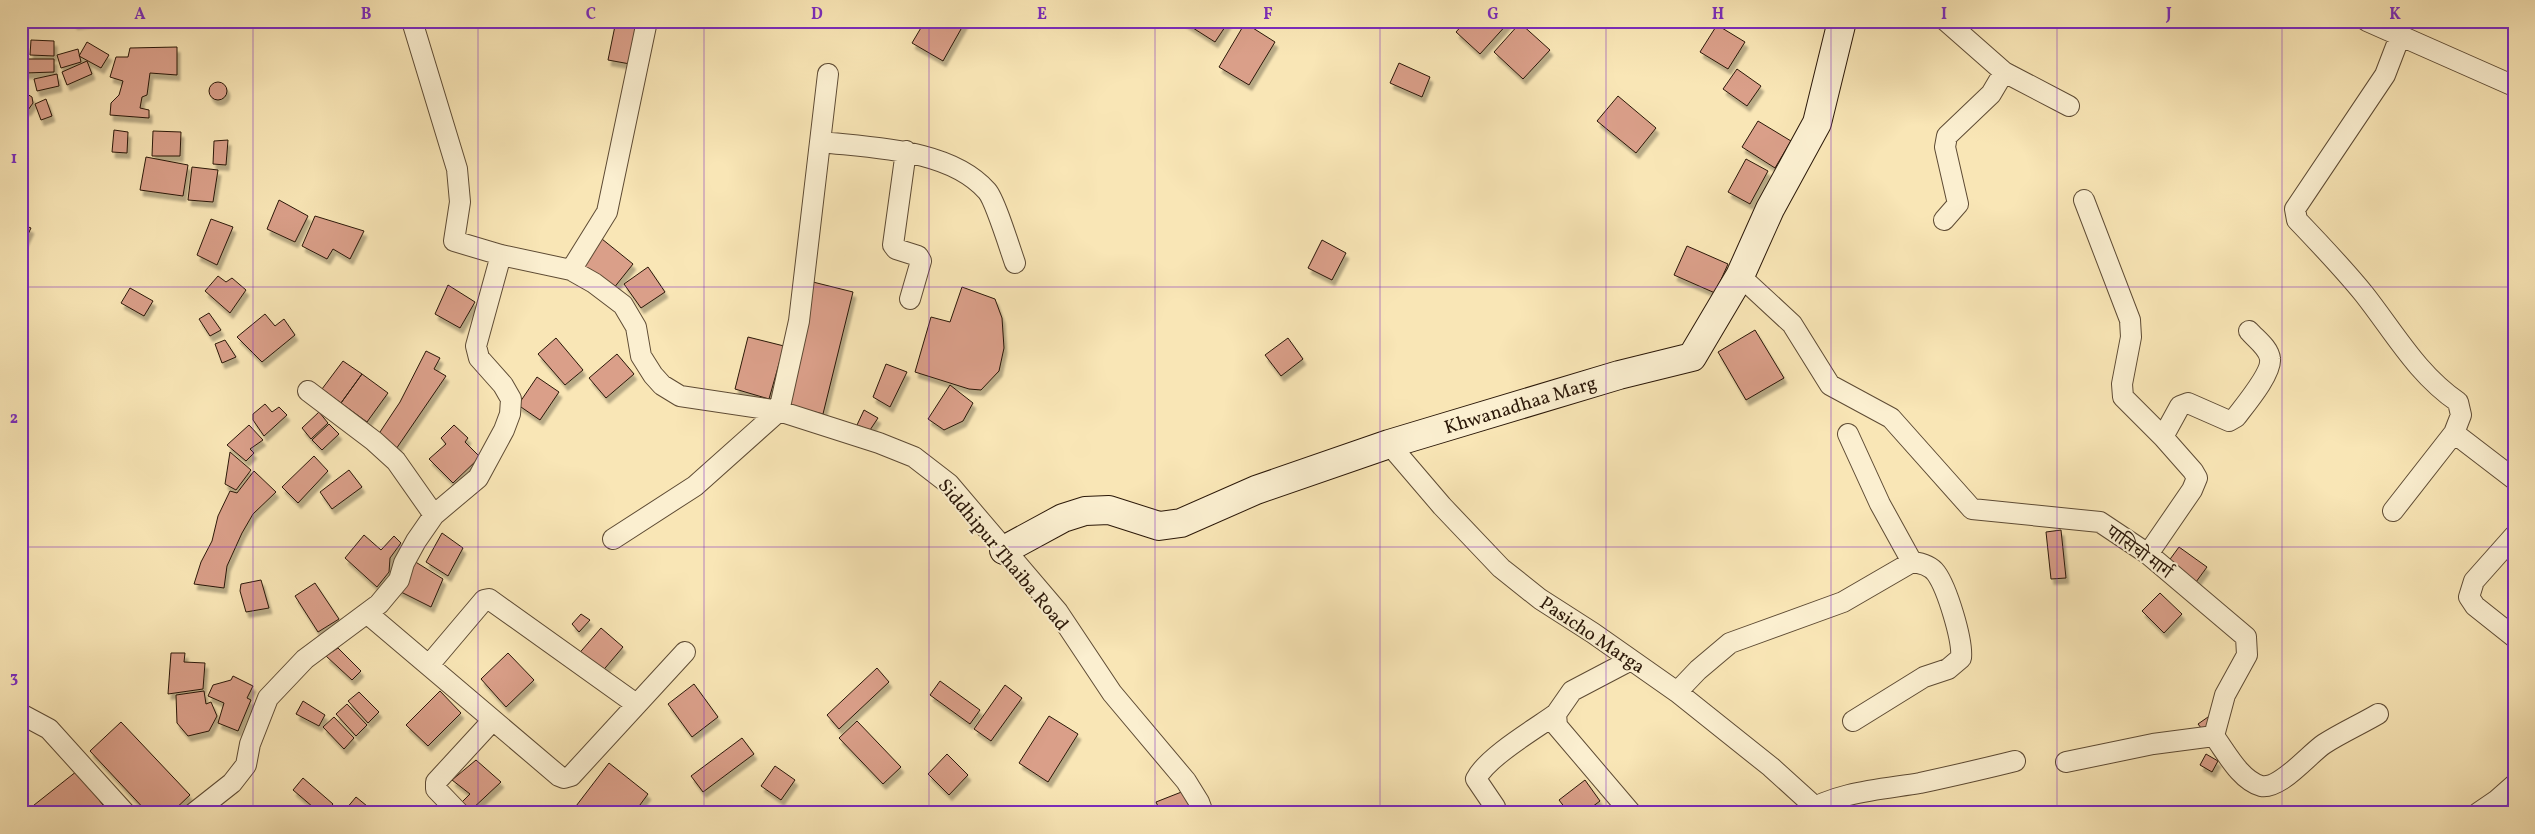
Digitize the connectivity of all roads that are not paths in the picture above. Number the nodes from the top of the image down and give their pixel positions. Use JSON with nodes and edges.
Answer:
{"nodes":[{"id":1,"x":412,"y":21,"type":"edge"},
{"id":2,"x":647,"y":21,"type":"edge"},
{"id":3,"x":1842,"y":21,"type":"edge"},
{"id":4,"x":1946,"y":21,"type":"edge"},
{"id":5,"x":2367,"y":21,"type":"edge"},
{"id":6,"x":2400,"y":36,"type":"junction"},
{"id":7,"x":2004,"y":72,"type":"junction"},
{"id":8,"x":828,"y":74,"type":"dead end"},
{"id":9,"x":2514,"y":86,"type":"edge"},
{"id":10,"x":2069,"y":106,"type":"dead end"},
{"id":11,"x":821,"y":142,"type":"junction"},
{"id":12,"x":906,"y":151,"type":"junction"},
{"id":13,"x":2084,"y":200,"type":"dead end"},
{"id":14,"x":1944,"y":220,"type":"dead end"},
{"id":15,"x":501,"y":255,"type":"junction"},
{"id":16,"x":1015,"y":263,"type":"dead end"},
{"id":17,"x":571,"y":270,"type":"junction"},
{"id":18,"x":1740,"y":276,"type":"junction"},
{"id":19,"x":910,"y":299,"type":"dead end"},
{"id":20,"x":2248,"y":331,"type":"dead end"},
{"id":21,"x":308,"y":391,"type":"dead end"},
{"id":22,"x":779,"y":410,"type":"junction"},
{"id":23,"x":2454,"y":433,"type":"junction"},
{"id":24,"x":1848,"y":434,"type":"dead end"},
{"id":25,"x":2164,"y":437,"type":"junction"},
{"id":26,"x":1389,"y":444,"type":"junction"},
{"id":27,"x":2514,"y":479,"type":"edge"},
{"id":28,"x":2393,"y":511,"type":"dead end"},
{"id":29,"x":434,"y":515,"type":"junction"},
{"id":30,"x":2514,"y":536,"type":"edge"},
{"id":31,"x":612,"y":539,"type":"dead end"},
{"id":32,"x":1004,"y":550,"type":"junction"},
{"id":33,"x":2148,"y":554,"type":"junction"},
{"id":34,"x":1912,"y":562,"type":"junction"},
{"id":35,"x":368,"y":614,"type":"junction"},
{"id":36,"x":2514,"y":637,"type":"edge"},
{"id":37,"x":685,"y":652,"type":"dead end"},
{"id":38,"x":1630,"y":660,"type":"junction"},
{"id":39,"x":429,"y":665,"type":"junction"},
{"id":40,"x":1676,"y":692,"type":"junction"},
{"id":41,"x":636,"y":704,"type":"junction"},
{"id":42,"x":21,"y":714,"type":"edge"},
{"id":43,"x":1556,"y":714,"type":"junction"},
{"id":44,"x":2378,"y":714,"type":"dead end"},
{"id":45,"x":493,"y":720,"type":"junction"},
{"id":46,"x":1853,"y":721,"type":"dead end"},
{"id":47,"x":2214,"y":736,"type":"junction"},
{"id":48,"x":2015,"y":761,"type":"dead end"},
{"id":49,"x":2066,"y":762,"type":"dead end"},
{"id":50,"x":2514,"y":785,"type":"edge"},
{"id":51,"x":1494,"y":807,"type":"dead end"},
{"id":52,"x":1810,"y":810,"type":"edge"},
{"id":53,"x":125,"y":813,"type":"edge"},
{"id":54,"x":194,"y":813,"type":"edge"},
{"id":55,"x":459,"y":813,"type":"edge"},
{"id":56,"x":1203,"y":813,"type":"edge"},
{"id":57,"x":1631,"y":813,"type":"edge"},
{"id":58,"x":2478,"y":813,"type":"edge"}],
"edges":[{"from":1,"to":15,"type":"street","name":"Siddhipur Thaiba Road"},
{"from":2,"to":17,"type":"street"},
{"from":3,"to":18,"type":"street","name":"Khwanadhaa Marg"},
{"from":4,"to":7,"type":"street"},
{"from":5,"to":6,"type":"street"},
{"from":6,"to":9,"type":"street"},
{"from":6,"to":23,"type":"street"},
{"from":7,"to":10,"type":"street"},
{"from":7,"to":14,"type":"street"},
{"from":8,"to":11,"type":"street"},
{"from":11,"to":12,"type":"street"},
{"from":11,"to":22,"type":"street"},
{"from":12,"to":16,"type":"street"},
{"from":12,"to":19,"type":"street"},
{"from":13,"to":25,"type":"street"},
{"from":15,"to":17,"type":"street","name":"Siddhipur Thaiba Road"},
{"from":15,"to":29,"type":"street"},
{"from":17,"to":22,"type":"street","name":"Siddhipur Thaiba Road"},
{"from":18,"to":26,"type":"street","name":"Khwanadhaa Marg"},
{"from":18,"to":33,"type":"street","name":"पासिचो मार्ग"},
{"from":20,"to":25,"type":"street"},
{"from":21,"to":29,"type":"street"},
{"from":22,"to":31,"type":"street"},
{"from":22,"to":32,"type":"street","name":"Siddhipur Thaiba Road"},
{"from":23,"to":27,"type":"street"},
{"from":23,"to":28,"type":"street"},
{"from":24,"to":34,"type":"street"},
{"from":25,"to":33,"type":"street"},
{"from":26,"to":32,"type":"street","name":"Khwanadhaa Marg"},
{"from":26,"to":38,"type":"street","name":"Pasicho Marga"},
{"from":29,"to":35,"type":"street"},
{"from":30,"to":36,"type":"street"},
{"from":32,"to":56,"type":"street","name":"Siddhipur Thaiba Road"},
{"from":33,"to":47,"type":"street","name":"पासिचो मार्ग"},
{"from":34,"to":40,"type":"street"},
{"from":34,"to":46,"type":"street"},
{"from":35,"to":39,"type":"street"},
{"from":35,"to":54,"type":"street"},
{"from":37,"to":41,"type":"street"},
{"from":38,"to":40,"type":"street","name":"Pasicho Marga"},
{"from":38,"to":43,"type":"street"},
{"from":39,"to":41,"type":"street"},
{"from":39,"to":45,"type":"street"},
{"from":40,"to":52,"type":"street","name":"Pasicho Marga"},
{"from":41,"to":45,"type":"street"},
{"from":42,"to":53,"type":"street"},
{"from":43,"to":51,"type":"street"},
{"from":43,"to":57,"type":"street"},
{"from":44,"to":47,"type":"street"},
{"from":45,"to":55,"type":"street"},
{"from":47,"to":49,"type":"street"},
{"from":48,"to":52,"type":"street"},
{"from":50,"to":58,"type":"street"}]}
